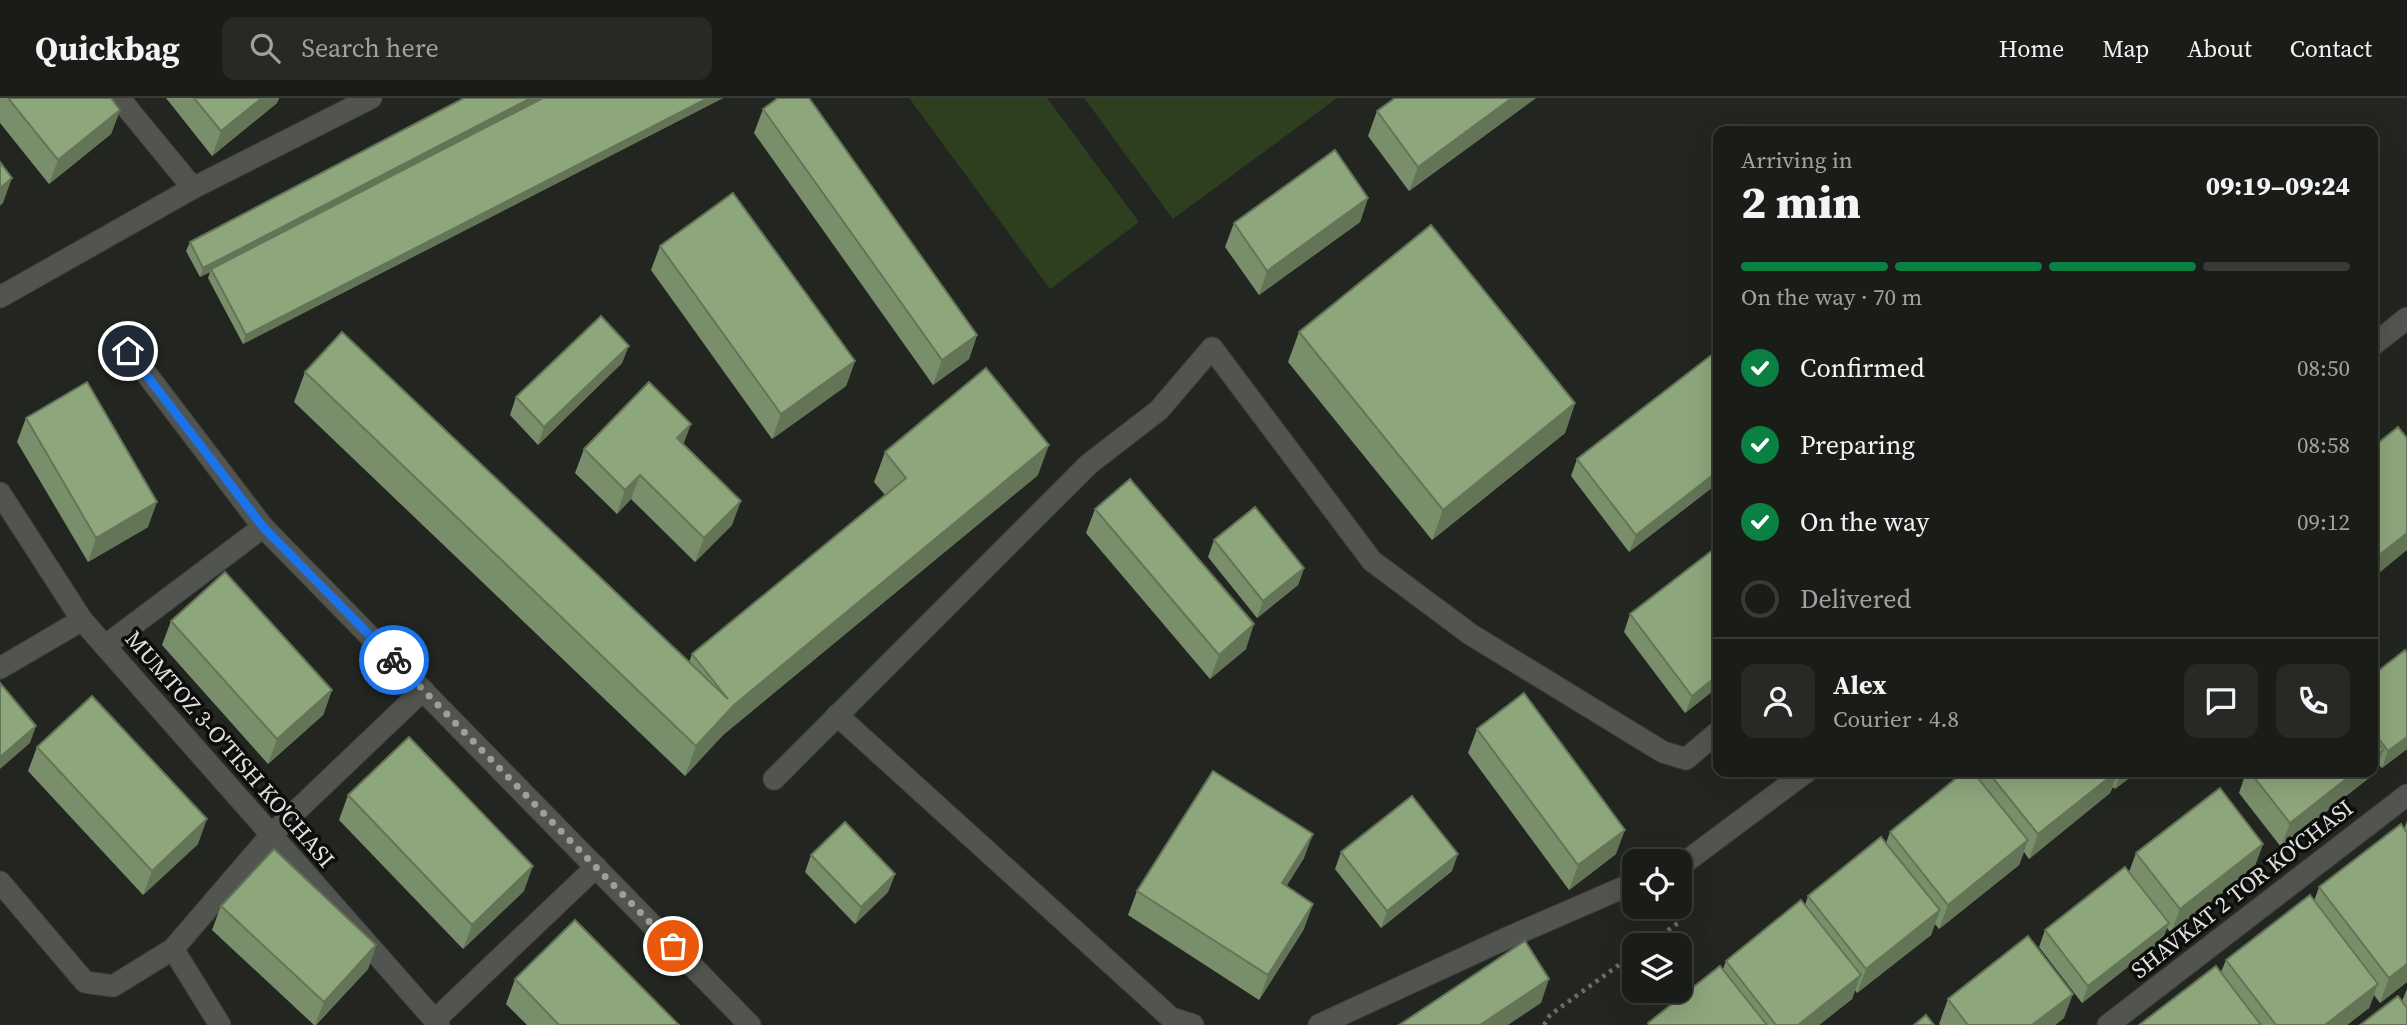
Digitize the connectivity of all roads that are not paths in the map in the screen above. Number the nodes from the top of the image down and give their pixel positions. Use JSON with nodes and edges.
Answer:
{"nodes":[{"id":1,"x":119,"y":98,"type":"edge"},
{"id":2,"x":371,"y":98,"type":"edge"},
{"id":3,"x":193,"y":188,"type":"junction"},
{"id":4,"x":0,"y":297,"type":"edge"},
{"id":5,"x":2407,"y":318,"type":"edge"},
{"id":6,"x":2378,"y":341,"type":"edge"},
{"id":7,"x":128,"y":351,"type":"dead end"},
{"id":8,"x":0,"y":493,"type":"edge"},
{"id":9,"x":263,"y":527,"type":"junction"},
{"id":10,"x":82,"y":620,"type":"junction"},
{"id":11,"x":105,"y":646,"type":"junction"},
{"id":12,"x":0,"y":668,"type":"edge"},
{"id":13,"x":423,"y":690,"type":"junction"},
{"id":14,"x":837,"y":715,"type":"junction"},
{"id":15,"x":1713,"y":736,"type":"edge"},
{"id":16,"x":1799,"y":777,"type":"edge"},
{"id":17,"x":774,"y":779,"type":"dead end"},
{"id":18,"x":2407,"y":795,"type":"edge"},
{"id":19,"x":271,"y":835,"type":"junction"},
{"id":20,"x":1692,"y":857,"type":"edge"},
{"id":21,"x":596,"y":867,"type":"junction"},
{"id":22,"x":0,"y":882,"type":"edge"},
{"id":23,"x":1622,"y":888,"type":"edge"},
{"id":24,"x":173,"y":948,"type":"junction"},
{"id":25,"x":437,"y":1022,"type":"edge"},
{"id":26,"x":220,"y":1025,"type":"edge"},
{"id":27,"x":750,"y":1025,"type":"edge"},
{"id":28,"x":1193,"y":1025,"type":"edge"},
{"id":29,"x":1319,"y":1025,"type":"edge"},
{"id":30,"x":2108,"y":1025,"type":"edge"}],
"edges":[{"from":1,"to":3,"type":"street"},
{"from":2,"to":3,"type":"street"},
{"from":3,"to":4,"type":"street"},
{"from":5,"to":6,"type":"street"},
{"from":7,"to":9,"type":"street"},
{"from":8,"to":10,"type":"street","name":"MUMTOZ 3-O'TISH KO'CHASI"},
{"from":9,"to":11,"type":"street"},
{"from":9,"to":13,"type":"street"},
{"from":10,"to":11,"type":"street","name":"MUMTOZ 3-O'TISH KO'CHASI"},
{"from":10,"to":12,"type":"street"},
{"from":11,"to":19,"type":"street","name":"MUMTOZ 3-O'TISH KO'CHASI"},
{"from":13,"to":19,"type":"street"},
{"from":13,"to":21,"type":"street"},
{"from":14,"to":15,"type":"street"},
{"from":14,"to":17,"type":"street"},
{"from":14,"to":28,"type":"street"},
{"from":16,"to":20,"type":"street"},
{"from":18,"to":30,"type":"street","name":"SHAVKAT 2 TOR KO'CHASI"},
{"from":19,"to":24,"type":"street"},
{"from":19,"to":25,"type":"street","name":"MUMTOZ 3-O'TISH KO'CHASI"},
{"from":21,"to":25,"type":"street"},
{"from":21,"to":27,"type":"street"},
{"from":22,"to":24,"type":"street"},
{"from":23,"to":29,"type":"street"},
{"from":24,"to":26,"type":"street"}]}
